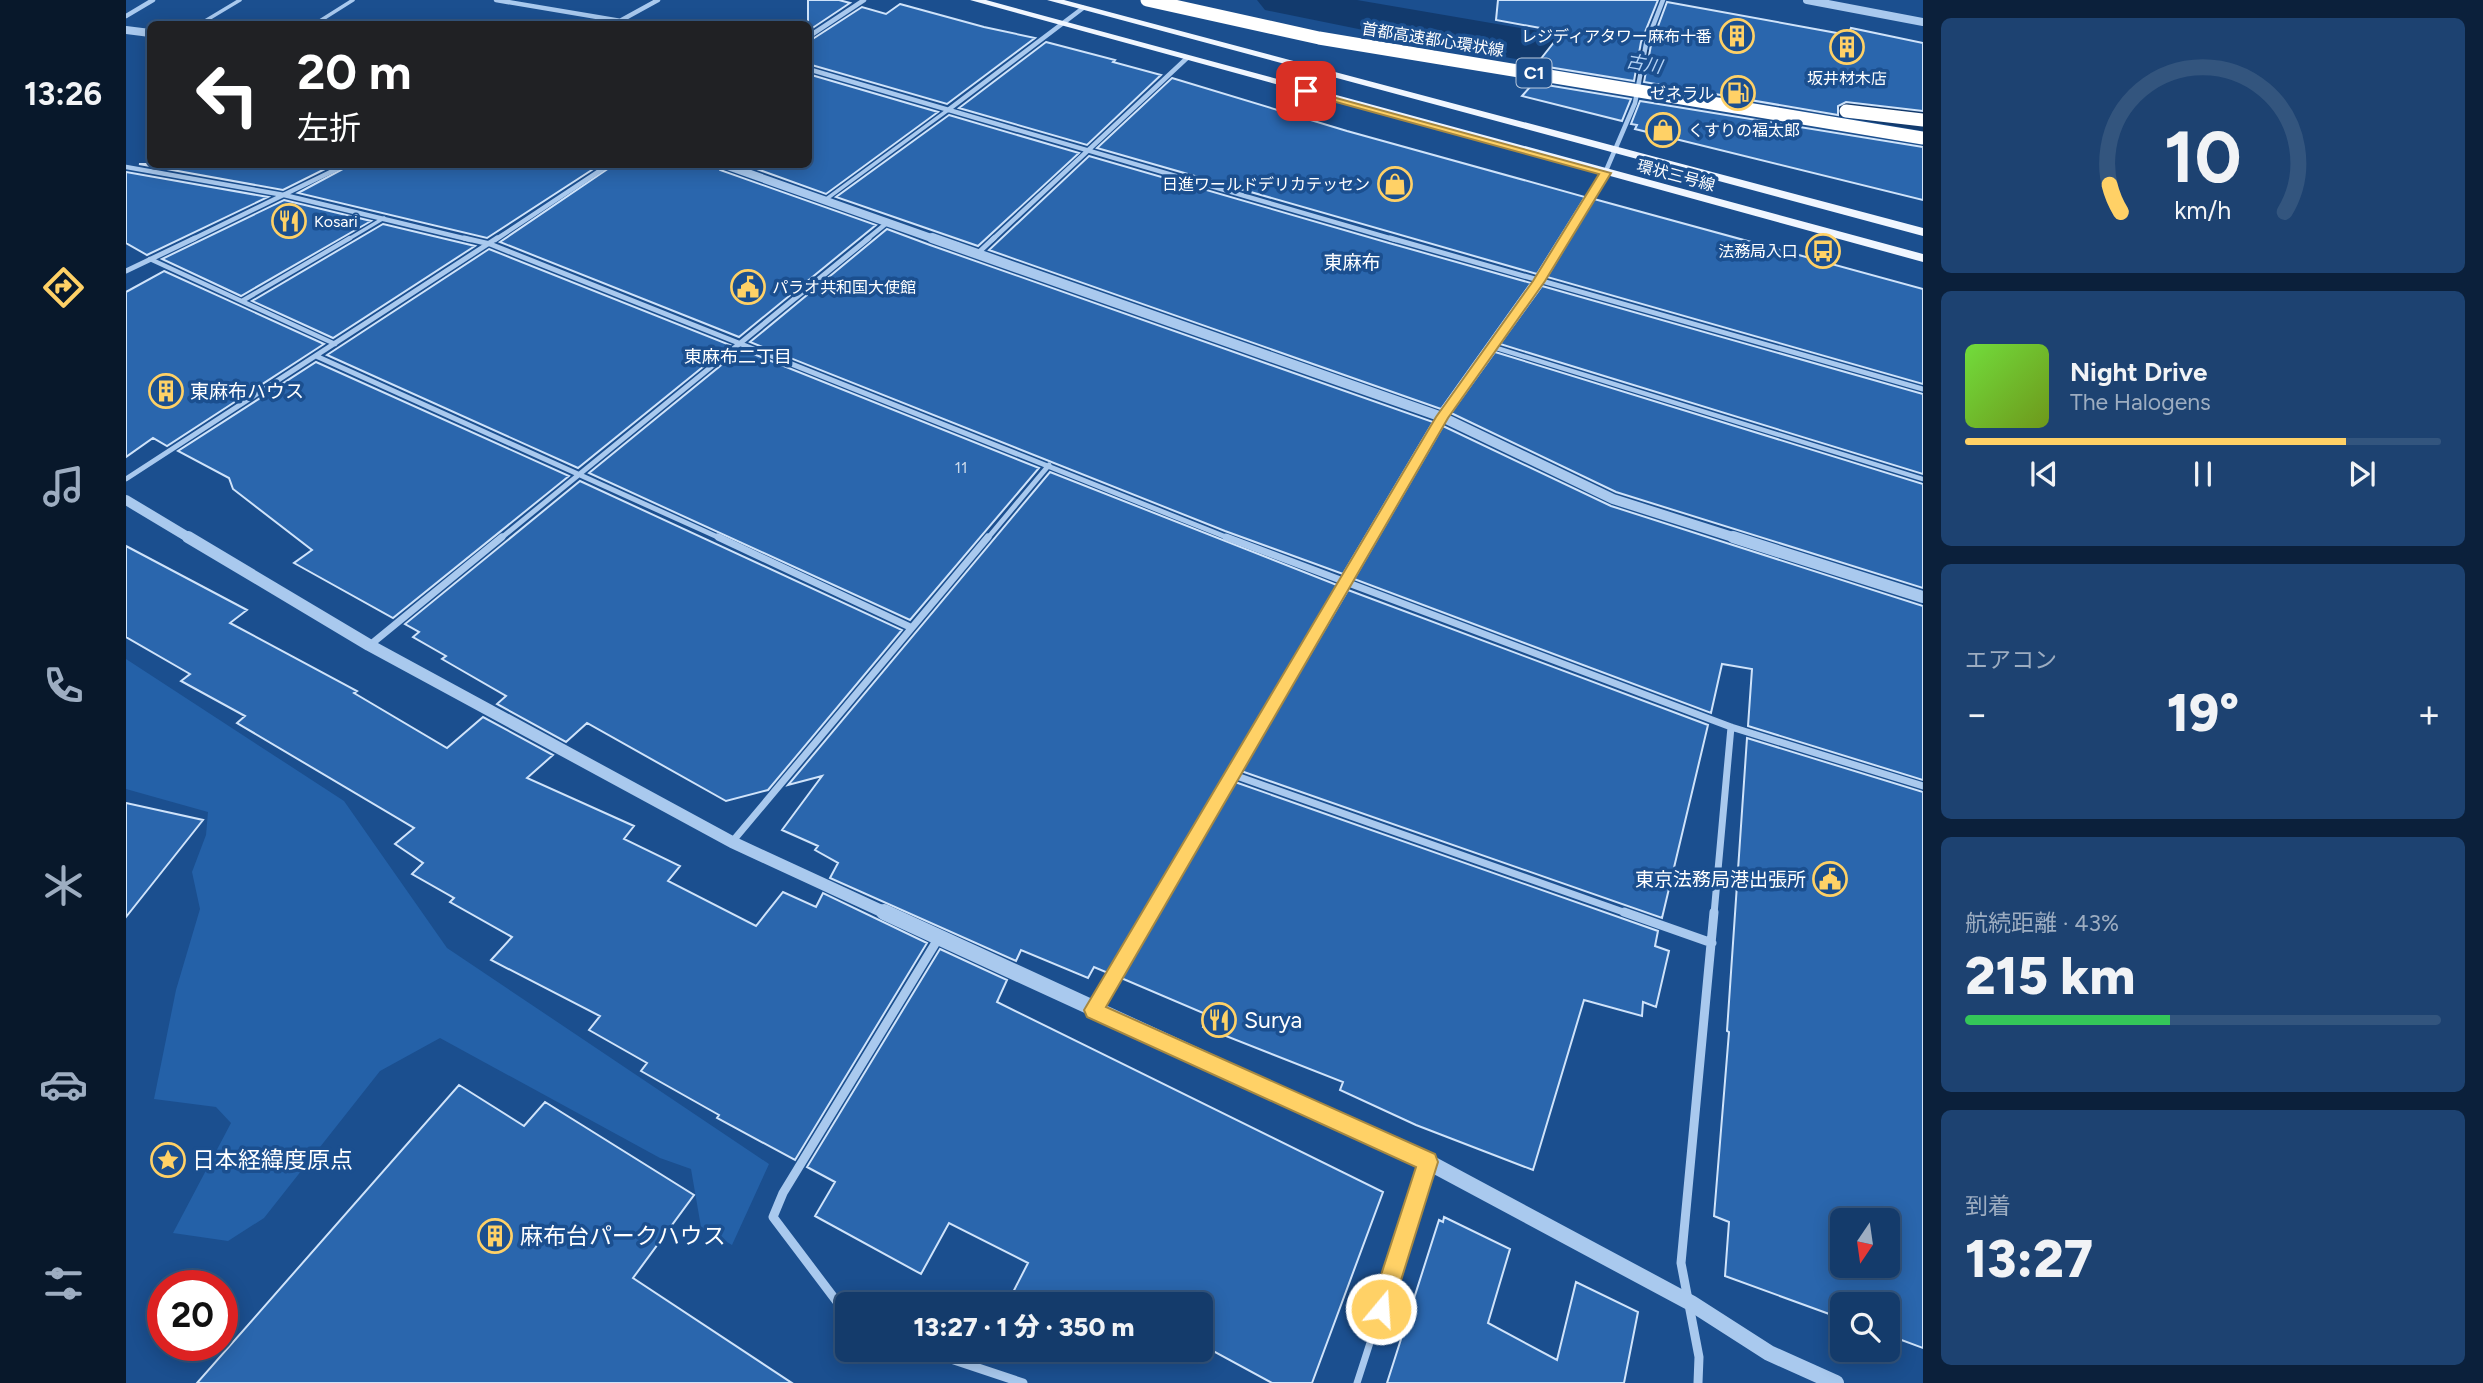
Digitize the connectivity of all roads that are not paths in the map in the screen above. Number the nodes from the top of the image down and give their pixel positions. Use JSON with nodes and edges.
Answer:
{"nodes":[{"id":1,"x":153,"y":0,"type":"edge"},
{"id":2,"x":240,"y":0,"type":"edge"},
{"id":3,"x":353,"y":0,"type":"edge"},
{"id":4,"x":496,"y":0,"type":"edge"},
{"id":5,"x":658,"y":0,"type":"edge"},
{"id":6,"x":864,"y":0,"type":"edge"},
{"id":7,"x":975,"y":0,"type":"edge"},
{"id":8,"x":1052,"y":0,"type":"edge"},
{"id":9,"x":1147,"y":0,"type":"edge"},
{"id":10,"x":1206,"y":0,"type":"edge"},
{"id":11,"x":1663,"y":0,"type":"edge"},
{"id":12,"x":1807,"y":0,"type":"edge"},
{"id":13,"x":1842,"y":4,"type":"edge"},
{"id":14,"x":1083,"y":8,"type":"junction"},
{"id":15,"x":126,"y":16,"type":"edge"},
{"id":16,"x":205,"y":21,"type":"edge"},
{"id":17,"x":320,"y":21,"type":"edge"},
{"id":18,"x":621,"y":21,"type":"joint"},
{"id":19,"x":1923,"y":22,"type":"edge"},
{"id":20,"x":1063,"y":24,"type":"junction"},
{"id":21,"x":126,"y":30,"type":"edge"},
{"id":22,"x":147,"y":33,"type":"edge"},
{"id":23,"x":812,"y":34,"type":"edge"},
{"id":24,"x":1399,"y":47,"type":"junction"},
{"id":25,"x":1187,"y":58,"type":"junction"},
{"id":26,"x":812,"y":70,"type":"edge"},
{"id":27,"x":1396,"y":93,"type":"junction"},
{"id":28,"x":948,"y":110,"type":"junction"},
{"id":29,"x":1378,"y":111,"type":"junction"},
{"id":30,"x":1923,"y":120,"type":"edge"},
{"id":31,"x":1923,"y":125,"type":"edge"},
{"id":32,"x":1923,"y":131,"type":"edge"},
{"id":33,"x":1923,"y":138,"type":"edge"},
{"id":34,"x":1615,"y":149,"type":"junction"},
{"id":35,"x":1091,"y":151,"type":"junction"},
{"id":36,"x":126,"y":167,"type":"edge"},
{"id":37,"x":339,"y":168,"type":"edge"},
{"id":38,"x":604,"y":168,"type":"edge"},
{"id":39,"x":733,"y":168,"type":"edge"},
{"id":40,"x":1605,"y":173,"type":"junction"},
{"id":41,"x":284,"y":195,"type":"junction"},
{"id":42,"x":825,"y":200,"type":"junction"},
{"id":43,"x":384,"y":217,"type":"junction"},
{"id":44,"x":888,"y":222,"type":"junction"},
{"id":45,"x":1923,"y":232,"type":"edge"},
{"id":46,"x":490,"y":244,"type":"junction"},
{"id":47,"x":978,"y":253,"type":"junction"},
{"id":48,"x":1923,"y":258,"type":"edge"},
{"id":49,"x":150,"y":259,"type":"junction"},
{"id":50,"x":126,"y":271,"type":"edge"},
{"id":51,"x":1539,"y":281,"type":"junction"},
{"id":52,"x":242,"y":302,"type":"junction"},
{"id":53,"x":335,"y":344,"type":"junction"},
{"id":54,"x":740,"y":345,"type":"junction"},
{"id":55,"x":1490,"y":346,"type":"junction"},
{"id":56,"x":316,"y":356,"type":"junction"},
{"id":57,"x":1923,"y":388,"type":"edge"},
{"id":58,"x":1442,"y":417,"type":"junction"},
{"id":59,"x":1049,"y":465,"type":"junction"},
{"id":60,"x":581,"y":473,"type":"junction"},
{"id":61,"x":126,"y":479,"type":"edge"},
{"id":62,"x":1923,"y":479,"type":"edge"},
{"id":63,"x":126,"y":500,"type":"edge"},
{"id":64,"x":1342,"y":583,"type":"junction"},
{"id":65,"x":1923,"y":597,"type":"edge"},
{"id":66,"x":910,"y":627,"type":"junction"},
{"id":67,"x":369,"y":645,"type":"junction"},
{"id":68,"x":1731,"y":727,"type":"junction"},
{"id":69,"x":1231,"y":774,"type":"junction"},
{"id":70,"x":1923,"y":786,"type":"edge"},
{"id":71,"x":732,"y":842,"type":"junction"},
{"id":72,"x":939,"y":939,"type":"junction"},
{"id":73,"x":1712,"y":943,"type":"junction"},
{"id":74,"x":1094,"y":1010,"type":"junction"},
{"id":75,"x":1428,"y":1162,"type":"junction"},
{"id":76,"x":835,"y":1299,"type":"edge"},
{"id":77,"x":1691,"y":1303,"type":"junction"},
{"id":78,"x":960,"y":1362,"type":"edge"},
{"id":79,"x":1023,"y":1383,"type":"edge"},
{"id":80,"x":1357,"y":1383,"type":"edge"},
{"id":81,"x":1698,"y":1383,"type":"edge"},
{"id":82,"x":1836,"y":1383,"type":"edge"}],
"edges":[{"from":1,"to":15,"type":"street"},
{"from":2,"to":16,"type":"lane"},
{"from":3,"to":17,"type":"lane"},
{"from":4,"to":18,"type":"street"},
{"from":5,"to":18,"type":"street"},
{"from":6,"to":23,"type":"street"},
{"from":7,"to":20,"type":"main road","name":"環状三号線"},
{"from":8,"to":14,"type":"main road","name":"環状三号線"},
{"from":9,"to":24,"type":"highway","name":"首都高速都心環状線","number":"C1","bridge":true},
{"from":10,"to":24,"type":"highway","name":"首都高速都心環状線","number":"C1"},
{"from":11,"to":34,"type":"street"},
{"from":12,"to":13,"type":"street"},
{"from":13,"to":19,"type":"street"},
{"from":14,"to":20,"type":"street"},
{"from":14,"to":27,"type":"main road","name":"環状三号線"},
{"from":20,"to":25,"type":"main road","name":"環状三号線"},
{"from":20,"to":28,"type":"street"},
{"from":21,"to":22,"type":"street"},
{"from":24,"to":30,"type":"highway","bridge":true},
{"from":24,"to":31,"type":"highway","bridge":true},
{"from":24,"to":32,"type":"highway","name":"首都高速都心環状線","number":"C1"},
{"from":24,"to":33,"type":"highway","name":"首都高速都心環状線","number":"C1","bridge":true},
{"from":25,"to":29,"type":"main road","name":"環状三号線"},
{"from":25,"to":35,"type":"street"},
{"from":26,"to":28,"type":"street"},
{"from":27,"to":29,"type":"main road"},
{"from":27,"to":34,"type":"main road","name":"環状三号線"},
{"from":28,"to":35,"type":"street"},
{"from":28,"to":42,"type":"lane"},
{"from":29,"to":40,"type":"main road","name":"環状三号線"},
{"from":34,"to":40,"type":"street"},
{"from":34,"to":45,"type":"main road","name":"環状三号線"},
{"from":35,"to":47,"type":"street"},
{"from":35,"to":51,"type":"street"},
{"from":36,"to":41,"type":"street"},
{"from":37,"to":41,"type":"street"},
{"from":38,"to":46,"type":"street"},
{"from":39,"to":42,"type":"street"},
{"from":40,"to":48,"type":"main road","name":"環状三号線"},
{"from":40,"to":51,"type":"street"},
{"from":41,"to":43,"type":"street"},
{"from":41,"to":49,"type":"street"},
{"from":42,"to":44,"type":"street"},
{"from":43,"to":46,"type":"street"},
{"from":43,"to":52,"type":"lane"},
{"from":44,"to":47,"type":"street"},
{"from":44,"to":54,"type":"street"},
{"from":46,"to":53,"type":"street"},
{"from":46,"to":54,"type":"street"},
{"from":47,"to":58,"type":"street"},
{"from":49,"to":50,"type":"street"},
{"from":49,"to":52,"type":"lane"},
{"from":51,"to":55,"type":"street"},
{"from":51,"to":57,"type":"street"},
{"from":52,"to":53,"type":"lane"},
{"from":53,"to":56,"type":"street"},
{"from":54,"to":59,"type":"street"},
{"from":54,"to":60,"type":"street"},
{"from":55,"to":58,"type":"street"},
{"from":55,"to":62,"type":"lane"},
{"from":56,"to":60,"type":"street"},
{"from":56,"to":61,"type":"street"},
{"from":58,"to":64,"type":"street"},
{"from":58,"to":65,"type":"street"},
{"from":59,"to":64,"type":"street"},
{"from":59,"to":66,"type":"street"},
{"from":60,"to":66,"type":"street"},
{"from":60,"to":67,"type":"street"},
{"from":63,"to":67,"type":"street"},
{"from":64,"to":68,"type":"street"},
{"from":64,"to":69,"type":"street"},
{"from":66,"to":71,"type":"street"},
{"from":67,"to":71,"type":"street"},
{"from":68,"to":70,"type":"street"},
{"from":68,"to":73,"type":"street"},
{"from":69,"to":73,"type":"street"},
{"from":69,"to":74,"type":"street"},
{"from":71,"to":72,"type":"street"},
{"from":72,"to":74,"type":"street"},
{"from":72,"to":76,"type":"street"},
{"from":73,"to":77,"type":"street"},
{"from":74,"to":75,"type":"street"},
{"from":75,"to":77,"type":"street"},
{"from":75,"to":80,"type":"lane"},
{"from":77,"to":81,"type":"street"},
{"from":77,"to":82,"type":"street"},
{"from":78,"to":79,"type":"street"}]}
